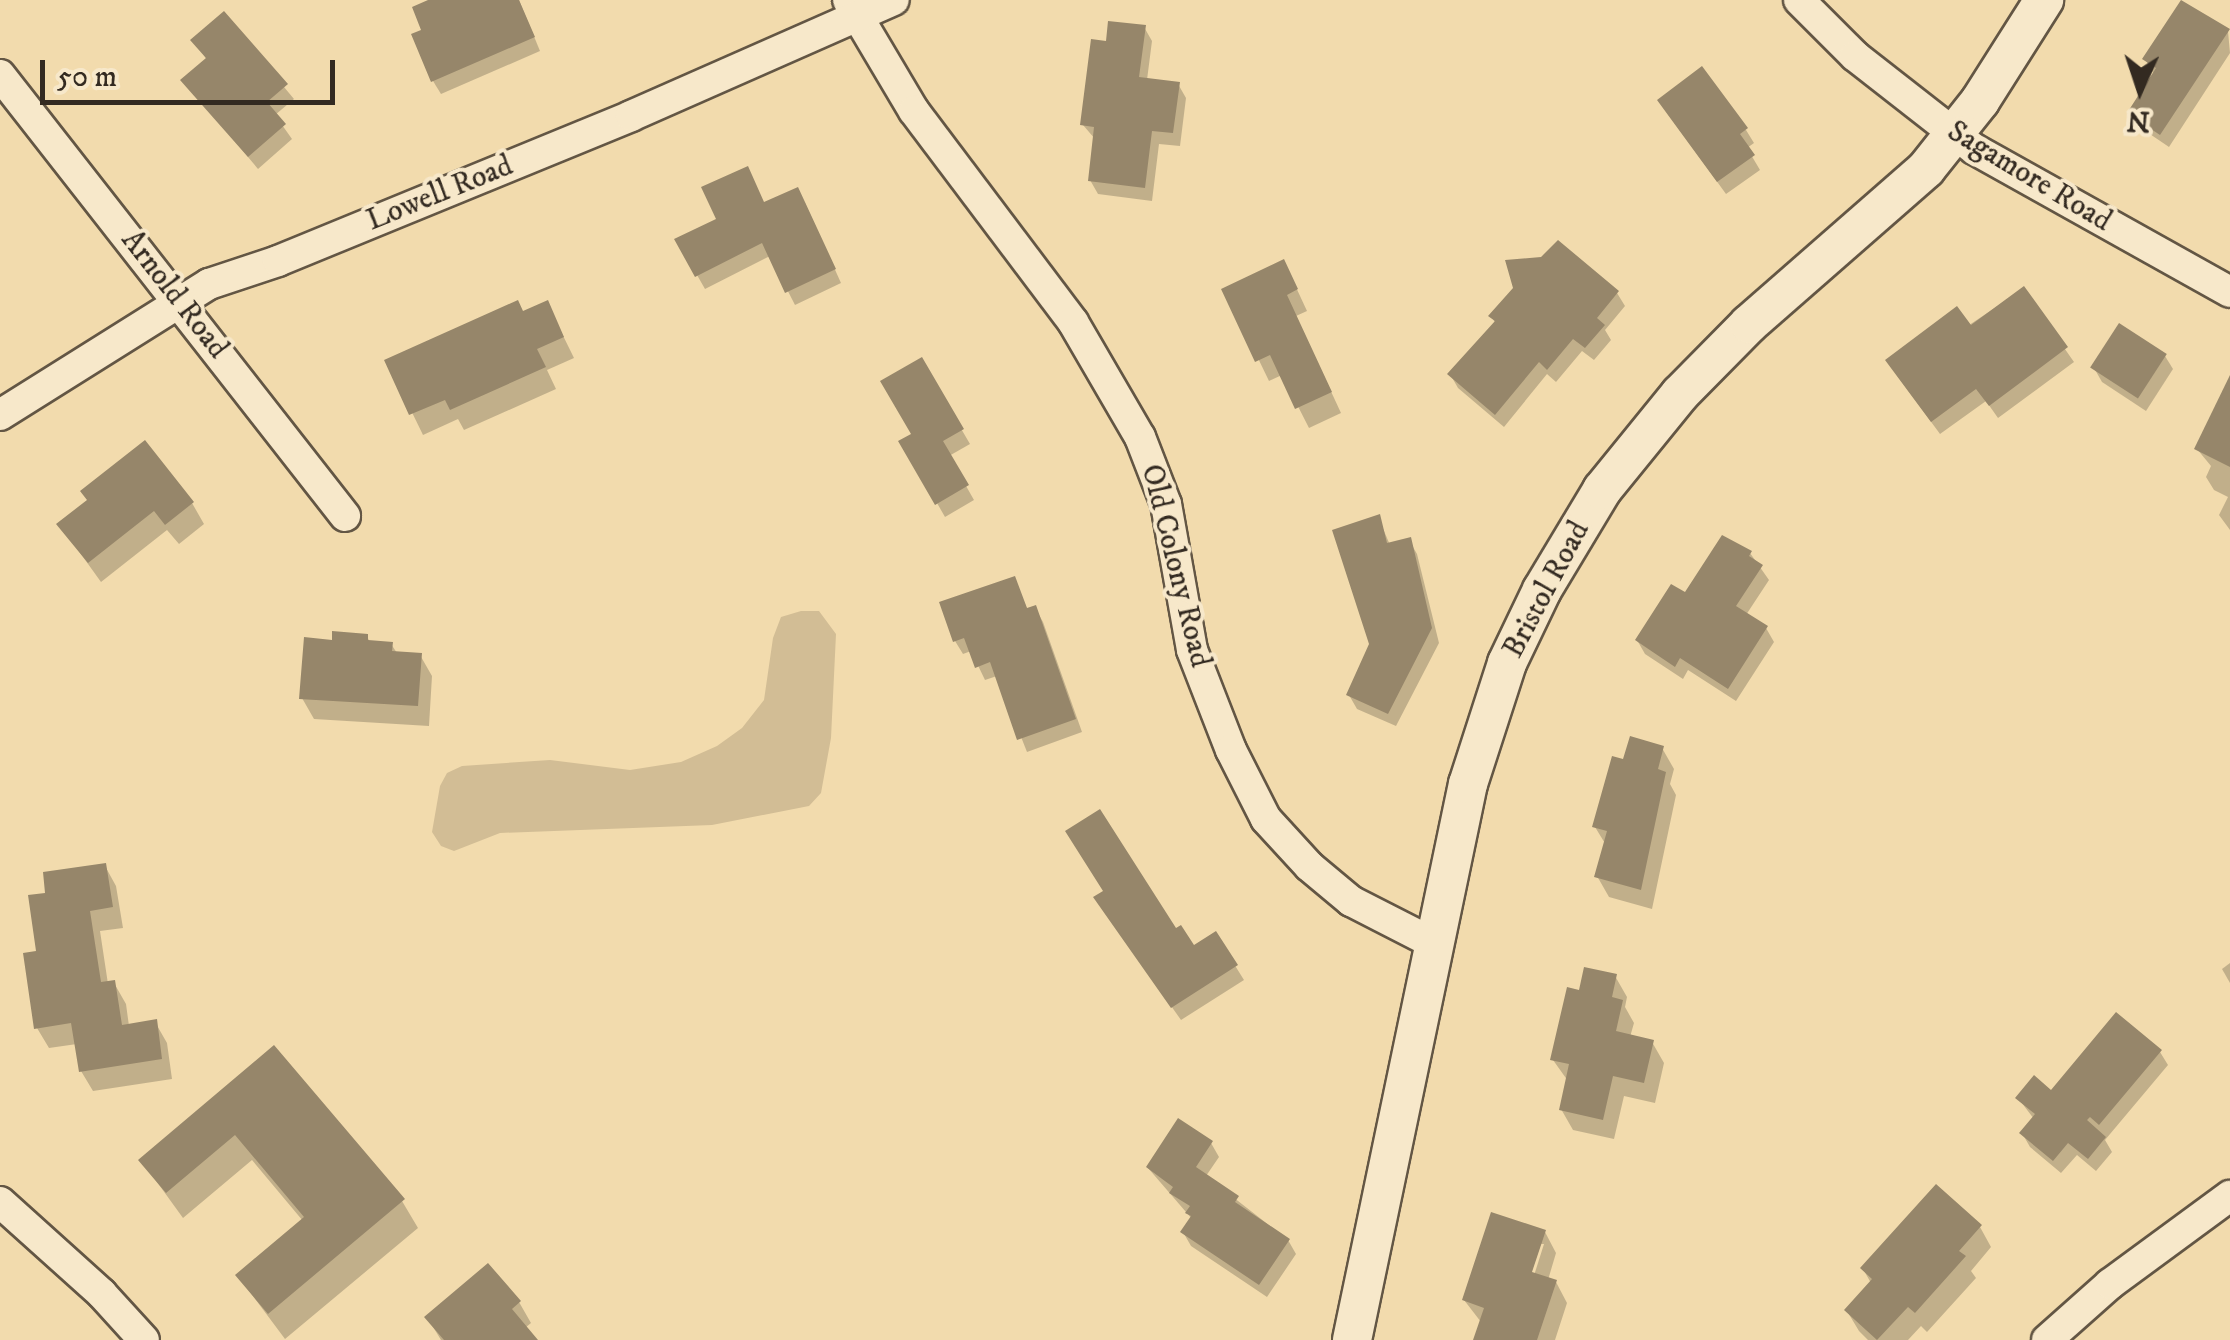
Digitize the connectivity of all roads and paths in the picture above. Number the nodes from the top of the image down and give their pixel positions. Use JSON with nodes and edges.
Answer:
{"nodes":[{"id":1,"x":894,"y":0,"type":"edge"},
{"id":2,"x":1799,"y":0,"type":"edge"},
{"id":3,"x":2044,"y":0,"type":"edge"},
{"id":4,"x":852,"y":8,"type":"edge"},
{"id":5,"x":0,"y":75,"type":"edge"},
{"id":6,"x":1954,"y":135,"type":"junction"},
{"id":7,"x":2230,"y":292,"type":"edge"},
{"id":8,"x":178,"y":302,"type":"junction"},
{"id":9,"x":0,"y":414,"type":"edge"},
{"id":10,"x":346,"y":516,"type":"dead end"},
{"id":11,"x":1433,"y":943,"type":"junction"},
{"id":12,"x":2230,"y":1196,"type":"edge"},
{"id":13,"x":0,"y":1202,"type":"edge"},
{"id":14,"x":144,"y":1340,"type":"edge"},
{"id":15,"x":1352,"y":1340,"type":"edge"},
{"id":16,"x":2048,"y":1340,"type":"edge"}],
"edges":[{"from":1,"to":4,"type":"street","name":"Lowell Road"},
{"from":2,"to":6,"type":"street","name":"Sagamore Road"},
{"from":3,"to":6,"type":"street","name":"Bristol Road"},
{"from":4,"to":8,"type":"street","name":"Lowell Road"},
{"from":4,"to":11,"type":"street","name":"Old Colony Road"},
{"from":5,"to":8,"type":"street","name":"Arnold Road"},
{"from":6,"to":7,"type":"street","name":"Sagamore Road"},
{"from":6,"to":11,"type":"street","name":"Bristol Road"},
{"from":8,"to":9,"type":"street","name":"Lowell Road"},
{"from":8,"to":10,"type":"street","name":"Arnold Road"},
{"from":11,"to":15,"type":"street","name":"Bristol Road"},
{"from":12,"to":16,"type":"street"},
{"from":13,"to":14,"type":"street"}]}
